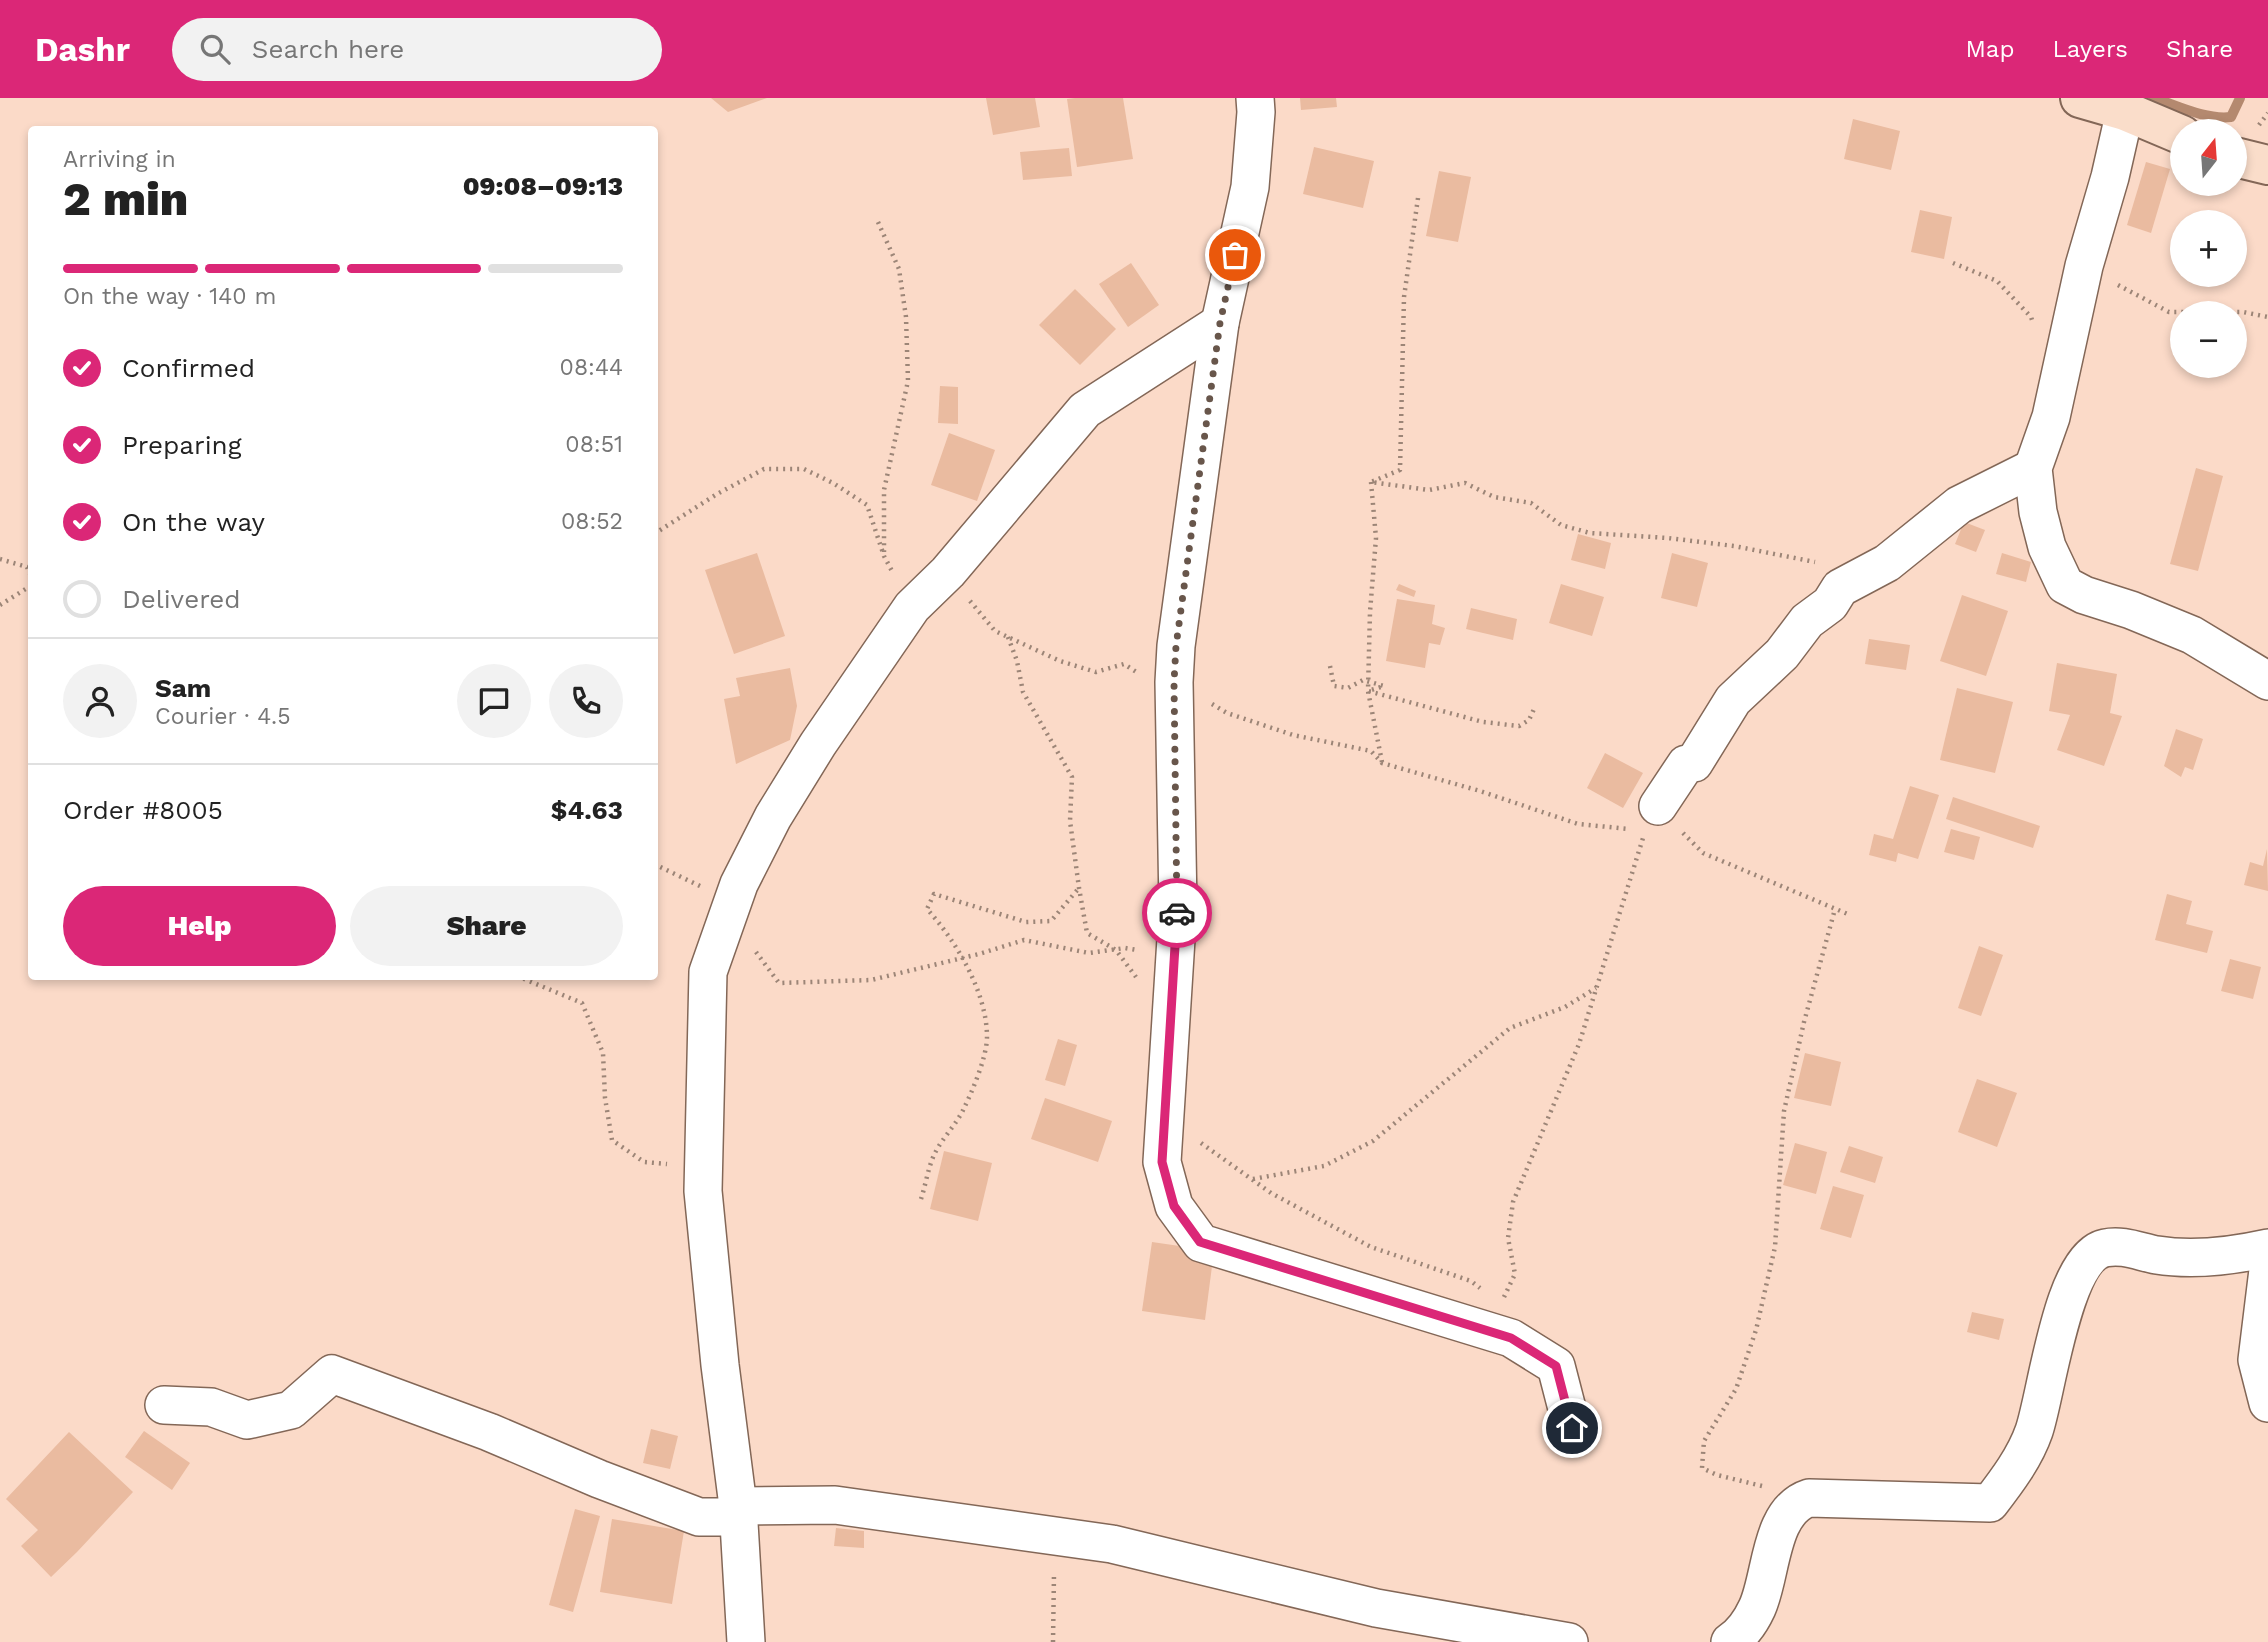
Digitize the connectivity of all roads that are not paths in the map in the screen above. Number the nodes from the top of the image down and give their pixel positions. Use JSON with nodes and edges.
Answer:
{"nodes":[{"id":1,"x":1255,"y":98,"type":"edge"},
{"id":2,"x":2080,"y":98,"type":"edge"},
{"id":3,"x":2125,"y":111,"type":"junction"},
{"id":4,"x":2170,"y":130,"type":"edge"},
{"id":5,"x":2247,"y":160,"type":"edge"},
{"id":6,"x":2268,"y":165,"type":"edge"},
{"id":7,"x":1220,"y":323,"type":"junction"},
{"id":8,"x":2033,"y":468,"type":"junction"},
{"id":9,"x":2268,"y":681,"type":"edge"},
{"id":10,"x":1650,"y":818,"type":"road end"},
{"id":11,"x":2268,"y":1248,"type":"edge"},
{"id":12,"x":2268,"y":1270,"type":"edge"},
{"id":13,"x":2268,"y":1403,"type":"edge"},
{"id":14,"x":164,"y":1405,"type":"dead end"},
{"id":15,"x":1572,"y":1428,"type":"dead end"},
{"id":16,"x":738,"y":1506,"type":"junction"},
{"id":17,"x":746,"y":1642,"type":"edge"},
{"id":18,"x":1569,"y":1642,"type":"edge"},
{"id":19,"x":1730,"y":1642,"type":"edge"}],
"edges":[{"from":1,"to":7,"type":"street"},
{"from":2,"to":3,"type":"main road"},
{"from":3,"to":4,"type":"main road"},
{"from":3,"to":8,"type":"street"},
{"from":5,"to":6,"type":"main road"},
{"from":7,"to":15,"type":"street"},
{"from":7,"to":16,"type":"street"},
{"from":8,"to":9,"type":"street"},
{"from":8,"to":10,"type":"street"},
{"from":11,"to":19,"type":"street"},
{"from":12,"to":13,"type":"street"},
{"from":14,"to":16,"type":"street"},
{"from":16,"to":17,"type":"street"},
{"from":16,"to":18,"type":"street"}]}
